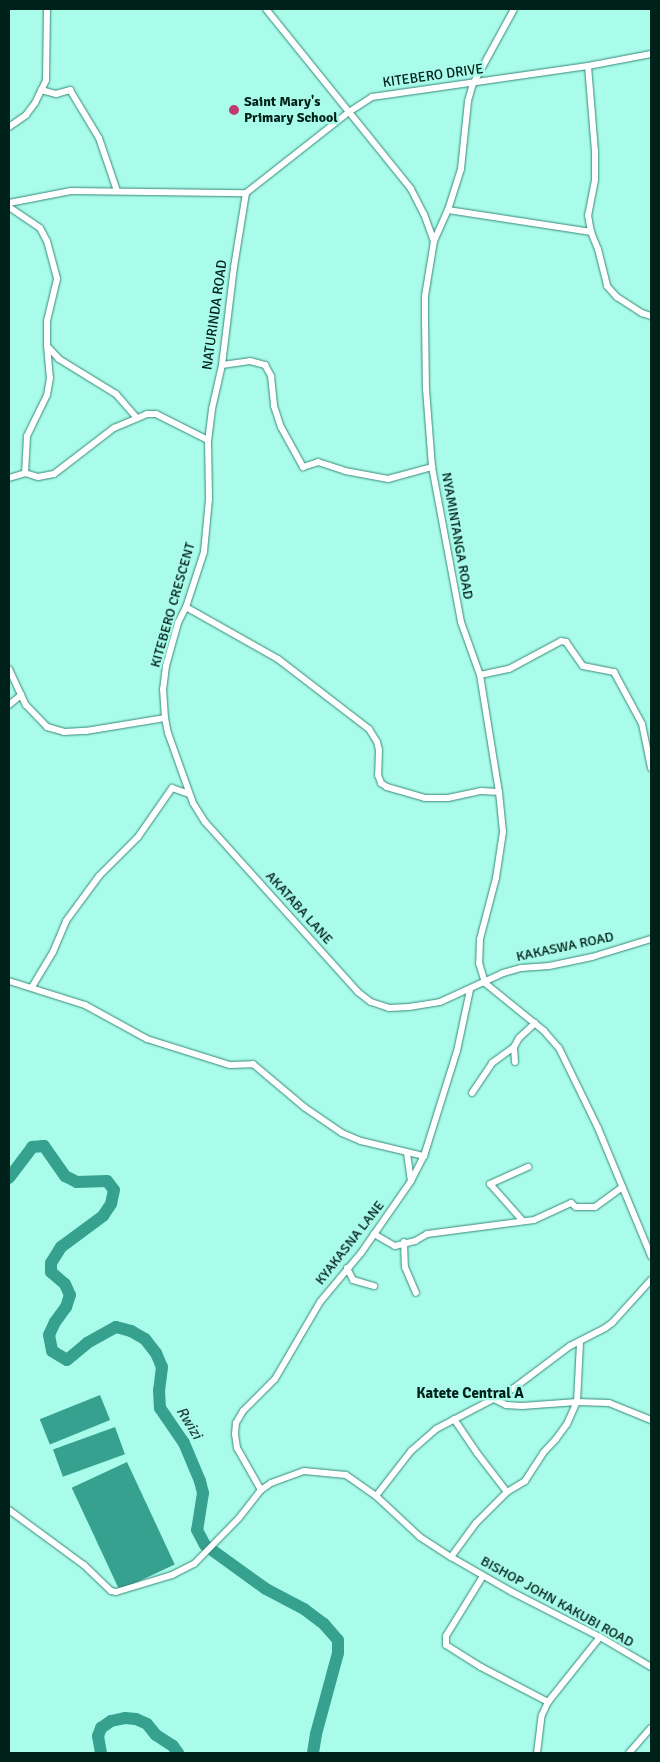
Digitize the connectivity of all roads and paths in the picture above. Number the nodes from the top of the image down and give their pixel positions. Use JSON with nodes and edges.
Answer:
{"nodes":[{"id":1,"x":47,"y":9,"type":"edge"},
{"id":2,"x":266,"y":9,"type":"edge"},
{"id":3,"x":514,"y":9,"type":"edge"},
{"id":4,"x":651,"y":54,"type":"edge"},
{"id":5,"x":588,"y":66,"type":"junction"},
{"id":6,"x":473,"y":84,"type":"junction"},
{"id":7,"x":41,"y":90,"type":"junction"},
{"id":8,"x":349,"y":112,"type":"junction"},
{"id":9,"x":9,"y":127,"type":"edge"},
{"id":10,"x":117,"y":191,"type":"junction"},
{"id":11,"x":246,"y":193,"type":"junction"},
{"id":12,"x":9,"y":203,"type":"edge"},
{"id":13,"x":9,"y":207,"type":"edge"},
{"id":14,"x":448,"y":210,"type":"junction"},
{"id":15,"x":591,"y":232,"type":"junction"},
{"id":16,"x":434,"y":241,"type":"junction"},
{"id":17,"x":651,"y":316,"type":"edge"},
{"id":18,"x":47,"y":345,"type":"junction"},
{"id":19,"x":222,"y":365,"type":"junction"},
{"id":20,"x":137,"y":418,"type":"junction"},
{"id":21,"x":208,"y":440,"type":"junction"},
{"id":22,"x":432,"y":467,"type":"junction"},
{"id":23,"x":25,"y":473,"type":"junction"},
{"id":24,"x":9,"y":478,"type":"edge"},
{"id":25,"x":186,"y":607,"type":"junction"},
{"id":26,"x":9,"y":669,"type":"edge"},
{"id":27,"x":480,"y":675,"type":"junction"},
{"id":28,"x":21,"y":695,"type":"junction"},
{"id":29,"x":9,"y":705,"type":"edge"},
{"id":30,"x":165,"y":718,"type":"junction"},
{"id":31,"x":651,"y":768,"type":"edge"},
{"id":32,"x":499,"y":792,"type":"junction"},
{"id":33,"x":189,"y":794,"type":"junction"},
{"id":34,"x":651,"y":939,"type":"edge"},
{"id":35,"x":9,"y":981,"type":"edge"},
{"id":36,"x":485,"y":983,"type":"junction"},
{"id":37,"x":32,"y":987,"type":"junction"},
{"id":38,"x":470,"y":990,"type":"junction"},
{"id":39,"x":535,"y":1023,"type":"junction"},
{"id":40,"x":514,"y":1047,"type":"junction"},
{"id":41,"x":515,"y":1062,"type":"dead end"},
{"id":42,"x":472,"y":1093,"type":"dead end"},
{"id":43,"x":407,"y":1153,"type":"junction"},
{"id":44,"x":424,"y":1156,"type":"junction"},
{"id":45,"x":528,"y":1167,"type":"dead end"},
{"id":46,"x":411,"y":1182,"type":"junction"},
{"id":47,"x":623,"y":1187,"type":"junction"},
{"id":48,"x":522,"y":1220,"type":"junction"},
{"id":49,"x":374,"y":1234,"type":"junction"},
{"id":50,"x":404,"y":1242,"type":"junction"},
{"id":51,"x":651,"y":1256,"type":"edge"},
{"id":52,"x":347,"y":1268,"type":"junction"},
{"id":53,"x":651,"y":1280,"type":"edge"},
{"id":54,"x":374,"y":1286,"type":"dead end"},
{"id":55,"x":416,"y":1292,"type":"dead end"},
{"id":56,"x":580,"y":1342,"type":"junction"},
{"id":57,"x":494,"y":1399,"type":"junction"},
{"id":58,"x":577,"y":1402,"type":"junction"},
{"id":59,"x":454,"y":1419,"type":"junction"},
{"id":60,"x":651,"y":1420,"type":"edge"},
{"id":61,"x":261,"y":1490,"type":"junction"},
{"id":62,"x":508,"y":1492,"type":"junction"},
{"id":63,"x":376,"y":1496,"type":"junction"},
{"id":64,"x":9,"y":1510,"type":"edge"},
{"id":65,"x":451,"y":1557,"type":"junction"},
{"id":66,"x":482,"y":1576,"type":"junction"},
{"id":67,"x":600,"y":1636,"type":"junction"},
{"id":68,"x":651,"y":1667,"type":"edge"},
{"id":69,"x":548,"y":1702,"type":"junction"},
{"id":70,"x":651,"y":1728,"type":"edge"},
{"id":71,"x":537,"y":1753,"type":"edge"},
{"id":72,"x":628,"y":1753,"type":"edge"}],
"edges":[{"from":1,"to":7,"type":"street"},
{"from":2,"to":8,"type":"street","name":"NYAMINTANGA ROAD"},
{"from":3,"to":6,"type":"street"},
{"from":4,"to":5,"type":"street","name":"KITEBERO DRIVE"},
{"from":5,"to":6,"type":"street","name":"KITEBERO DRIVE"},
{"from":5,"to":15,"type":"street"},
{"from":6,"to":8,"type":"street","name":"KITEBERO DRIVE"},
{"from":6,"to":14,"type":"street"},
{"from":7,"to":9,"type":"street"},
{"from":7,"to":10,"type":"street"},
{"from":8,"to":11,"type":"street","name":"KITEBERO DRIVE"},
{"from":8,"to":16,"type":"street","name":"NYAMINTANGA ROAD"},
{"from":10,"to":11,"type":"street"},
{"from":10,"to":12,"type":"street"},
{"from":11,"to":19,"type":"street","name":"NATURINDA ROAD"},
{"from":13,"to":18,"type":"street"},
{"from":14,"to":15,"type":"street"},
{"from":14,"to":16,"type":"street"},
{"from":15,"to":17,"type":"street"},
{"from":16,"to":22,"type":"street","name":"NYAMINTANGA ROAD"},
{"from":18,"to":20,"type":"street"},
{"from":18,"to":23,"type":"street"},
{"from":19,"to":21,"type":"street","name":"NATURINDA ROAD"},
{"from":19,"to":22,"type":"street"},
{"from":20,"to":21,"type":"street"},
{"from":20,"to":23,"type":"street"},
{"from":21,"to":25,"type":"street","name":"KITEBERO CRESCENT"},
{"from":22,"to":27,"type":"street","name":"NYAMINTANGA ROAD"},
{"from":23,"to":24,"type":"street"},
{"from":25,"to":30,"type":"street","name":"KITEBERO CRESCENT"},
{"from":25,"to":32,"type":"street"},
{"from":26,"to":28,"type":"street"},
{"from":27,"to":31,"type":"street"},
{"from":27,"to":32,"type":"street","name":"NYAMINTANGA ROAD"},
{"from":28,"to":29,"type":"street"},
{"from":28,"to":30,"type":"street"},
{"from":30,"to":33,"type":"street","name":"AKATABA LANE"},
{"from":32,"to":36,"type":"street","name":"NYAMINTANGA ROAD"},
{"from":33,"to":37,"type":"street"},
{"from":33,"to":38,"type":"street","name":"AKATABA LANE"},
{"from":34,"to":36,"type":"street","name":"KAKASWA ROAD"},
{"from":35,"to":37,"type":"street"},
{"from":36,"to":38,"type":"street","name":"AKATABA LANE"},
{"from":36,"to":39,"type":"street"},
{"from":37,"to":43,"type":"street"},
{"from":38,"to":44,"type":"street","name":"KYAKASNA LANE"},
{"from":39,"to":40,"type":"street"},
{"from":39,"to":47,"type":"street"},
{"from":40,"to":41,"type":"street"},
{"from":40,"to":42,"type":"street"},
{"from":43,"to":44,"type":"street"},
{"from":43,"to":46,"type":"street"},
{"from":44,"to":46,"type":"street","name":"KYAKASNA LANE"},
{"from":45,"to":48,"type":"street"},
{"from":46,"to":49,"type":"street","name":"KYAKASNA LANE"},
{"from":47,"to":48,"type":"street"},
{"from":47,"to":51,"type":"street"},
{"from":48,"to":50,"type":"street"},
{"from":49,"to":50,"type":"street"},
{"from":49,"to":52,"type":"street","name":"KYAKASNA LANE"},
{"from":50,"to":55,"type":"street"},
{"from":52,"to":54,"type":"street"},
{"from":52,"to":61,"type":"street","name":"KYAKASNA LANE"},
{"from":53,"to":56,"type":"street"},
{"from":56,"to":57,"type":"street"},
{"from":56,"to":58,"type":"street"},
{"from":57,"to":58,"type":"street"},
{"from":57,"to":59,"type":"street"},
{"from":58,"to":60,"type":"street"},
{"from":58,"to":62,"type":"street"},
{"from":59,"to":62,"type":"street"},
{"from":59,"to":63,"type":"street"},
{"from":61,"to":63,"type":"street","name":"BISHOP JOHN KAKUBI ROAD"},
{"from":61,"to":64,"type":"street"},
{"from":62,"to":65,"type":"street"},
{"from":63,"to":65,"type":"street","name":"BISHOP JOHN KAKUBI ROAD"},
{"from":65,"to":66,"type":"street","name":"BISHOP JOHN KAKUBI ROAD"},
{"from":66,"to":67,"type":"street","name":"BISHOP JOHN KAKUBI ROAD"},
{"from":66,"to":69,"type":"street"},
{"from":67,"to":68,"type":"street","name":"BISHOP JOHN KAKUBI ROAD"},
{"from":67,"to":69,"type":"street"},
{"from":69,"to":71,"type":"street"},
{"from":70,"to":72,"type":"street"}]}
